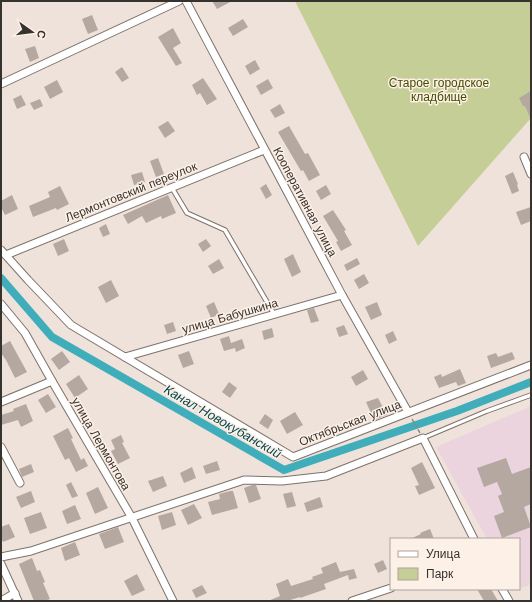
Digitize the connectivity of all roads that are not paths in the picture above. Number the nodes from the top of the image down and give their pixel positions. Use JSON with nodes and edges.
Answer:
{"nodes":[{"id":1,"x":179,"y":1,"type":"edge"},
{"id":2,"x":186,"y":1,"type":"edge"},
{"id":3,"x":1,"y":84,"type":"edge"},
{"id":4,"x":264,"y":150,"type":"junction"},
{"id":5,"x":524,"y":157,"type":"dead end"},
{"id":6,"x":531,"y":174,"type":"edge"},
{"id":7,"x":172,"y":188,"type":"junction"},
{"id":8,"x":3,"y":252,"type":"edge"},
{"id":9,"x":342,"y":295,"type":"junction"},
{"id":10,"x":1,"y":304,"type":"edge"},
{"id":11,"x":275,"y":315,"type":"junction"},
{"id":12,"x":125,"y":358,"type":"junction"},
{"id":13,"x":531,"y":365,"type":"edge"},
{"id":14,"x":52,"y":382,"type":"junction"},
{"id":15,"x":531,"y":395,"type":"edge"},
{"id":16,"x":1,"y":402,"type":"edge"},
{"id":17,"x":408,"y":412,"type":"junction"},
{"id":18,"x":423,"y":438,"type":"junction"},
{"id":19,"x":1,"y":447,"type":"edge"},
{"id":20,"x":20,"y":483,"type":"dead end"},
{"id":21,"x":132,"y":518,"type":"junction"},
{"id":22,"x":473,"y":538,"type":"edge"},
{"id":23,"x":1,"y":556,"type":"edge"},
{"id":24,"x":1,"y":564,"type":"edge"},
{"id":25,"x":390,"y":588,"type":"edge"},
{"id":26,"x":503,"y":590,"type":"edge"},
{"id":27,"x":15,"y":593,"type":"junction"},
{"id":28,"x":1,"y":601,"type":"edge"},
{"id":29,"x":18,"y":601,"type":"edge"},
{"id":30,"x":174,"y":601,"type":"edge"},
{"id":31,"x":352,"y":601,"type":"edge"},
{"id":32,"x":509,"y":601,"type":"edge"}],
"edges":[{"from":1,"to":3,"type":"street"},
{"from":2,"to":4,"type":"street","name":"Кооперативная улица"},
{"from":4,"to":7,"type":"street","name":"Лермонтовский переулок"},
{"from":4,"to":9,"type":"street","name":"Кооперативная улица"},
{"from":5,"to":6,"type":"street"},
{"from":7,"to":8,"type":"street","name":"Лермонтовский переулок"},
{"from":7,"to":11,"type":"lane"},
{"from":8,"to":12,"type":"street"},
{"from":9,"to":11,"type":"street","name":"улица Бабушкина"},
{"from":9,"to":17,"type":"street","name":"Кооперативная улица"},
{"from":10,"to":14,"type":"street","name":"улица Лермонтова"},
{"from":11,"to":12,"type":"street","name":"улица Бабушкина"},
{"from":12,"to":17,"type":"street","name":"Октябрьская улица"},
{"from":13,"to":17,"type":"street","name":"Октябрьская улица"},
{"from":14,"to":16,"type":"street"},
{"from":14,"to":21,"type":"street","name":"улица Лермонтова"},
{"from":15,"to":18,"type":"lane"},
{"from":18,"to":21,"type":"street"},
{"from":18,"to":22,"type":"street"},
{"from":19,"to":20,"type":"street"},
{"from":21,"to":23,"type":"street"},
{"from":21,"to":30,"type":"street","name":"улица Лермонтова"},
{"from":24,"to":27,"type":"street"},
{"from":25,"to":31,"type":"street"},
{"from":26,"to":32,"type":"street"},
{"from":27,"to":28,"type":"street"},
{"from":27,"to":29,"type":"street"}]}
